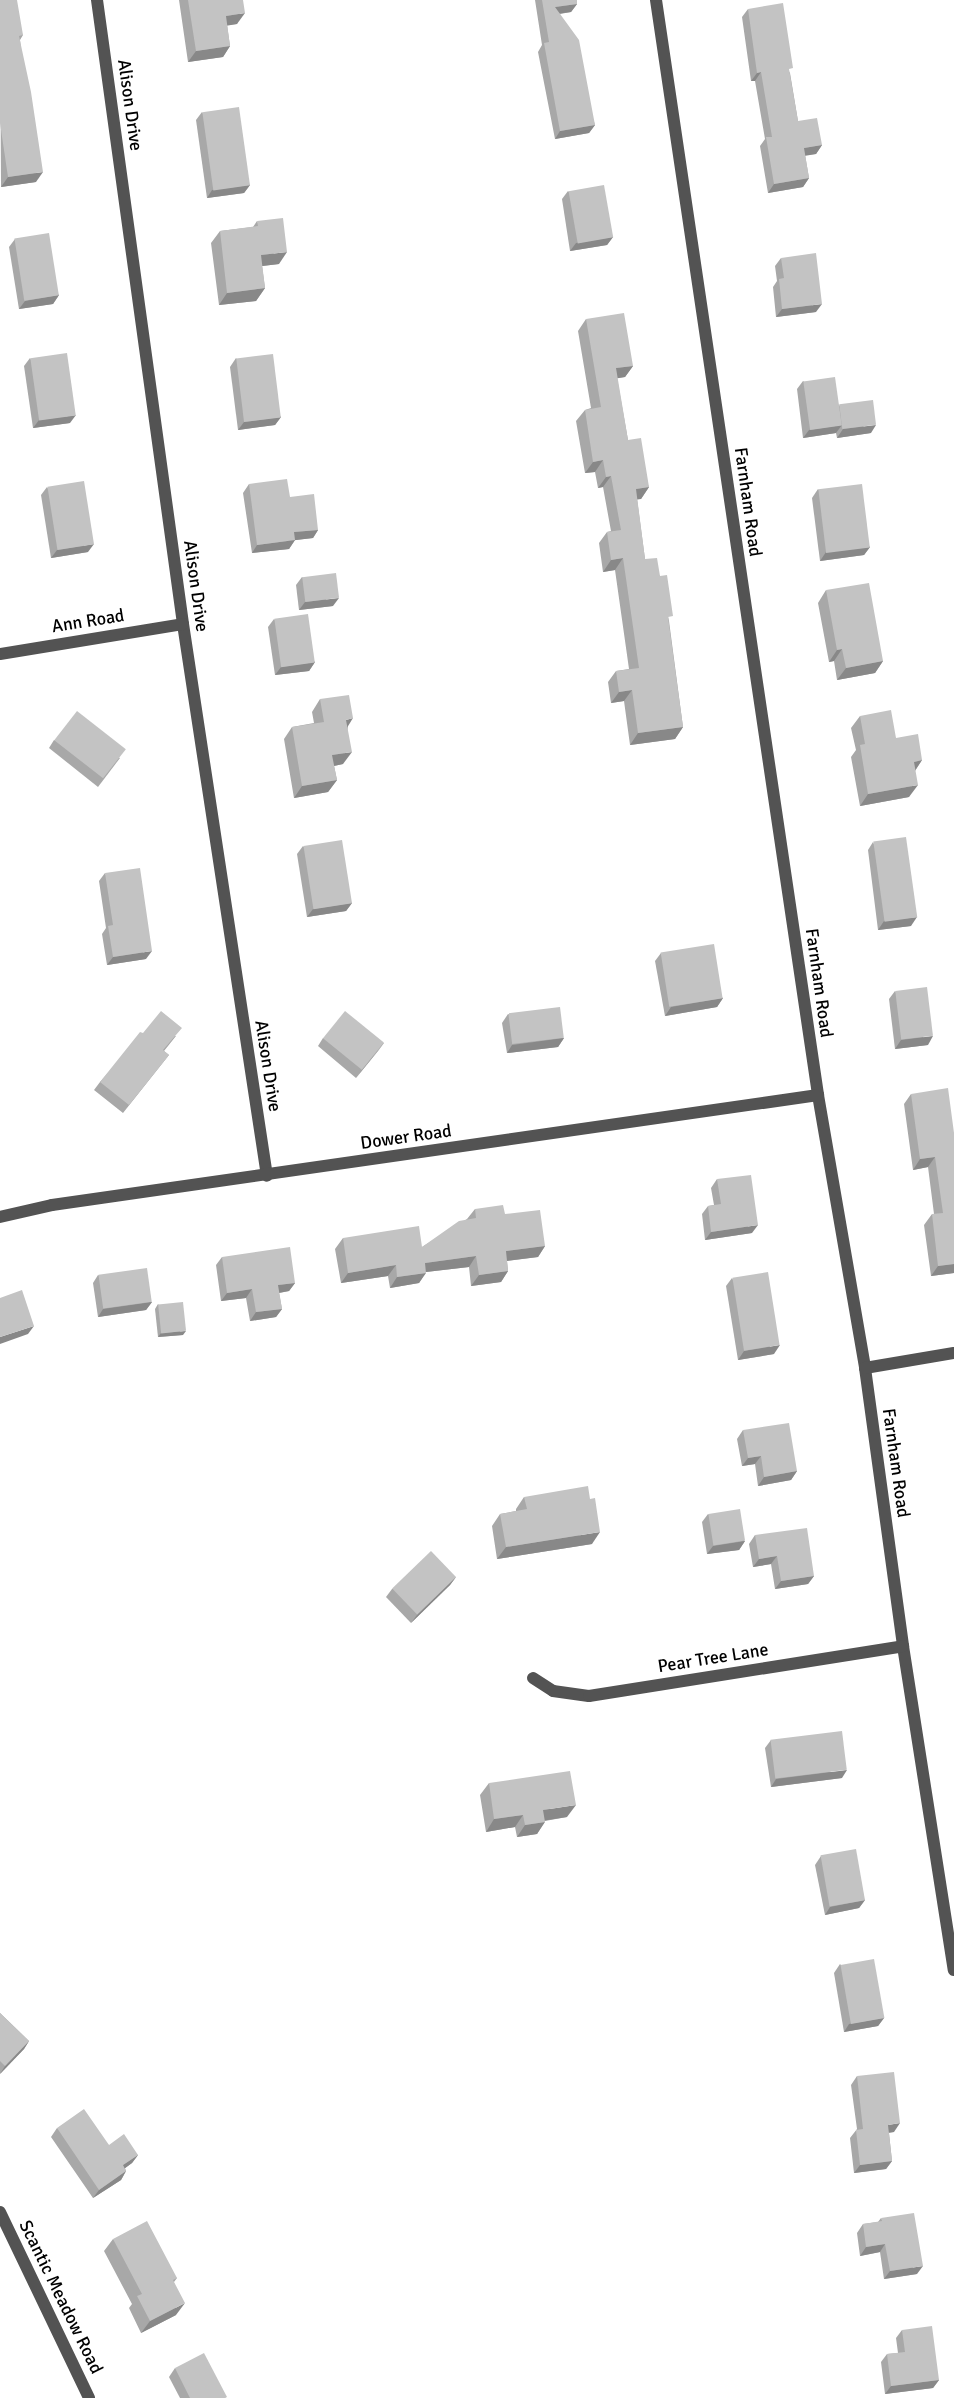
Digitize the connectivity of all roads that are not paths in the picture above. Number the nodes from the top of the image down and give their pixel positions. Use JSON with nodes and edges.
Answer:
{"nodes":[{"id":1,"x":97,"y":0,"type":"edge"},
{"id":2,"x":656,"y":0,"type":"edge"},
{"id":3,"x":183,"y":624,"type":"junction"},
{"id":4,"x":0,"y":654,"type":"edge"},
{"id":5,"x":818,"y":1095,"type":"junction"},
{"id":6,"x":267,"y":1176,"type":"junction"},
{"id":7,"x":0,"y":1218,"type":"edge"},
{"id":8,"x":954,"y":1353,"type":"edge"},
{"id":9,"x":865,"y":1368,"type":"junction"},
{"id":10,"x":903,"y":1646,"type":"junction"},
{"id":11,"x":532,"y":1678,"type":"dead end"},
{"id":12,"x":954,"y":1970,"type":"edge"},
{"id":13,"x":0,"y":2212,"type":"edge"},
{"id":14,"x":89,"y":2398,"type":"edge"}],
"edges":[{"from":1,"to":3,"type":"street","name":"Alison Drive"},
{"from":2,"to":5,"type":"street","name":"Farnham Road"},
{"from":3,"to":4,"type":"street","name":"Ann Road"},
{"from":3,"to":6,"type":"street","name":"Alison Drive"},
{"from":5,"to":6,"type":"street","name":"Dower Road"},
{"from":5,"to":9,"type":"street","name":"Farnham Road"},
{"from":6,"to":7,"type":"street","name":"Dower Road"},
{"from":8,"to":9,"type":"street"},
{"from":9,"to":10,"type":"street","name":"Farnham Road"},
{"from":10,"to":11,"type":"street","name":"Pear Tree Lane"},
{"from":10,"to":12,"type":"street","name":"Farnham Road"},
{"from":13,"to":14,"type":"street","name":"Scantic Meadow Road"}]}
